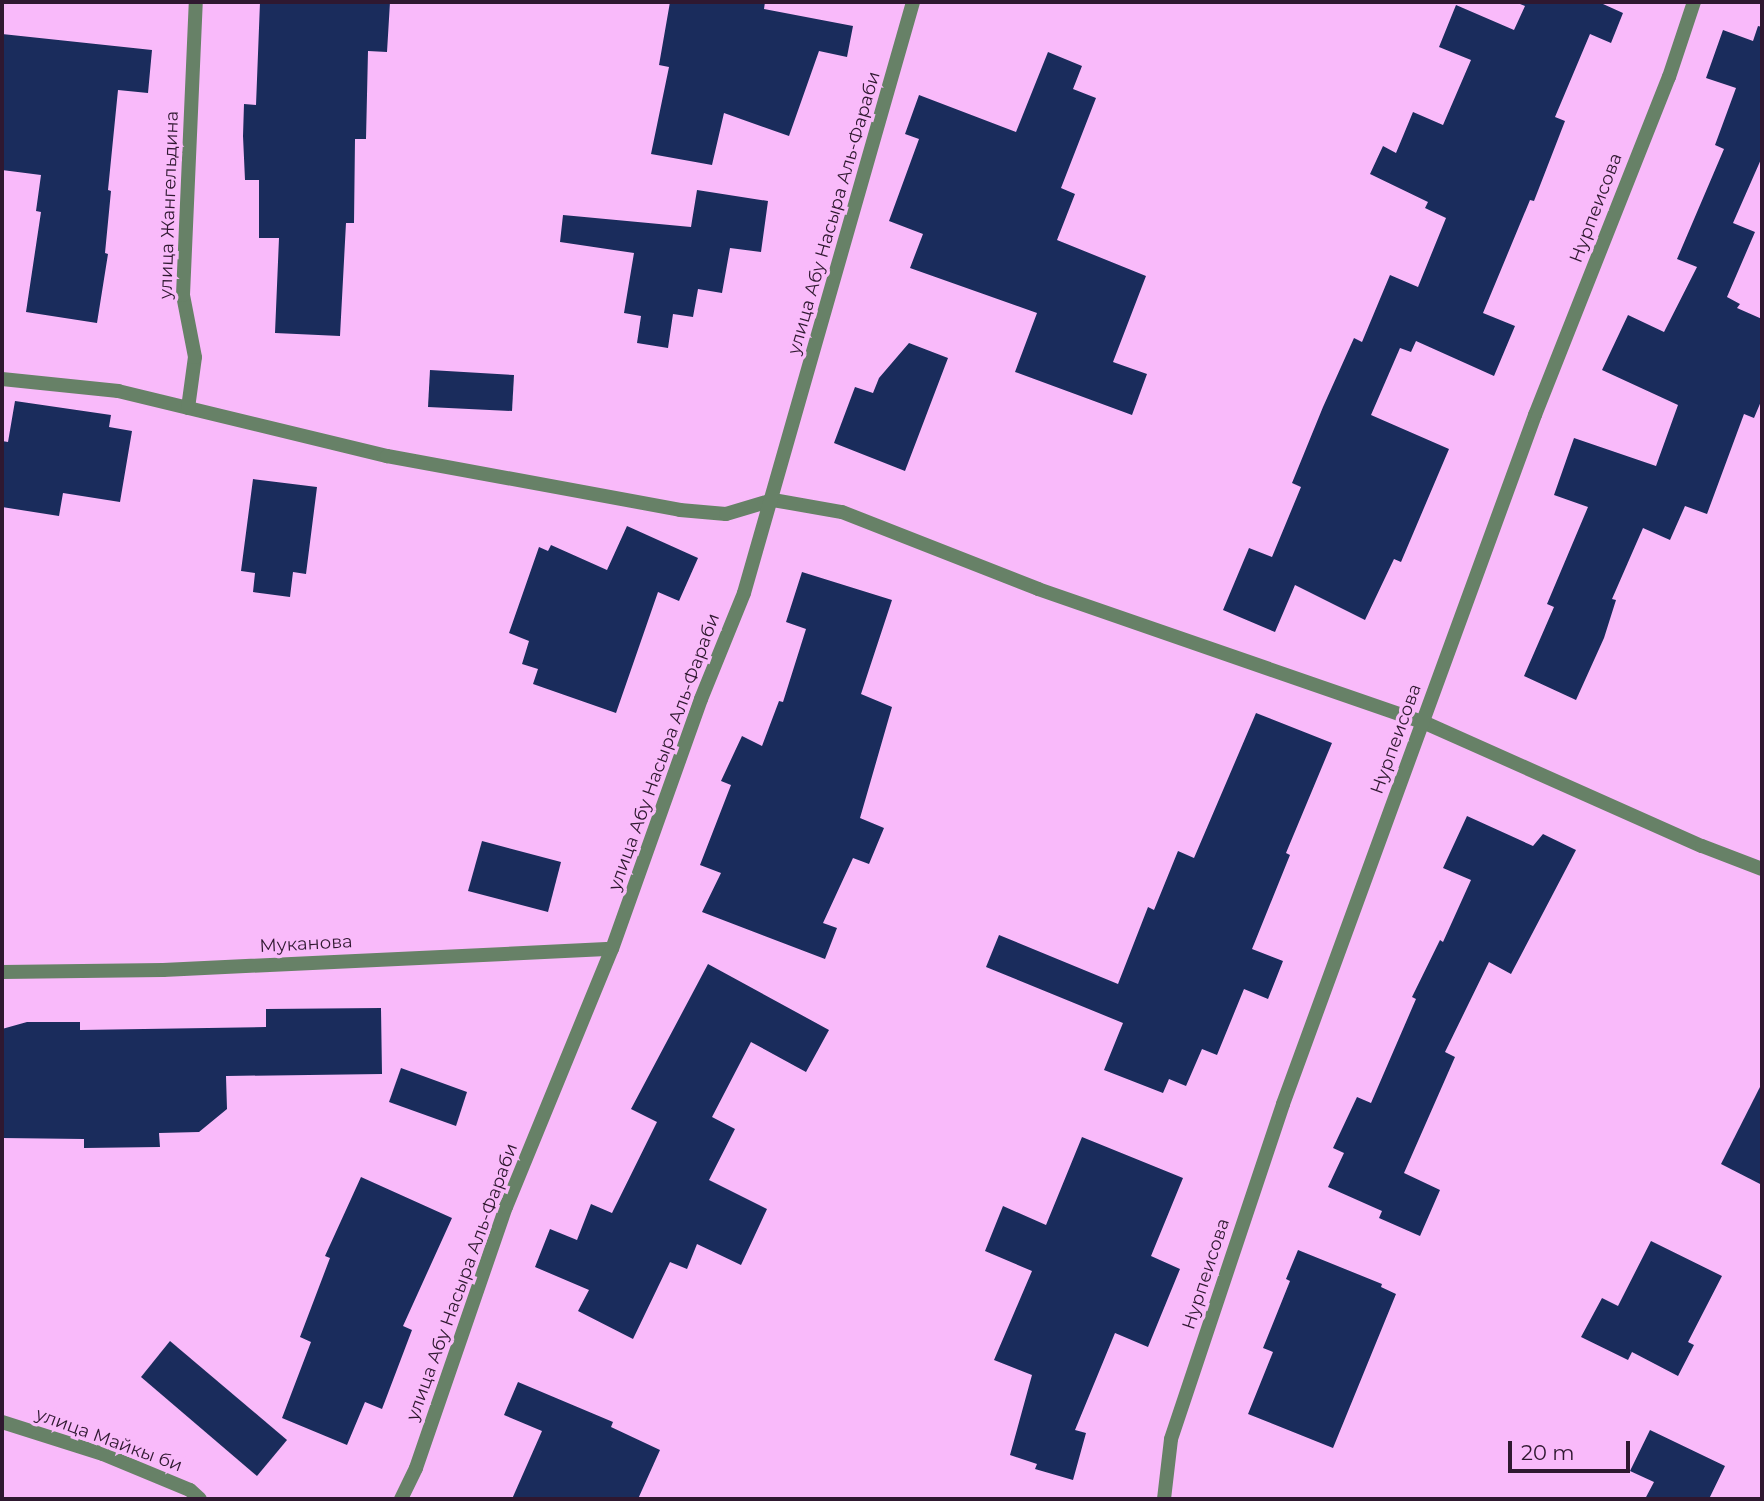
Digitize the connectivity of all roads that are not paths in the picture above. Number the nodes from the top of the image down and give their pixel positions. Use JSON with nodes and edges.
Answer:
{"nodes":[{"id":1,"x":196,"y":2,"type":"edge"},
{"id":2,"x":913,"y":2,"type":"edge"},
{"id":3,"x":1694,"y":2,"type":"edge"},
{"id":4,"x":2,"y":379,"type":"edge"},
{"id":5,"x":188,"y":408,"type":"junction"},
{"id":6,"x":773,"y":499,"type":"junction"},
{"id":7,"x":1423,"y":722,"type":"junction"},
{"id":8,"x":1762,"y":869,"type":"edge"},
{"id":9,"x":612,"y":949,"type":"junction"},
{"id":10,"x":2,"y":972,"type":"edge"},
{"id":11,"x":2,"y":1422,"type":"edge"},
{"id":12,"x":200,"y":1499,"type":"edge"},
{"id":13,"x":401,"y":1499,"type":"edge"},
{"id":14,"x":1164,"y":1499,"type":"edge"}],
"edges":[{"from":1,"to":5,"type":"street","name":"улица Жангельдина"},
{"from":2,"to":6,"type":"street","name":"улица Абу Насыра Аль-Фараби"},
{"from":3,"to":7,"type":"street","name":"Нурпеисова"},
{"from":4,"to":5,"type":"street"},
{"from":5,"to":6,"type":"street"},
{"from":6,"to":7,"type":"street"},
{"from":6,"to":9,"type":"street","name":"улица Абу Насыра Аль-Фараби"},
{"from":7,"to":8,"type":"street"},
{"from":7,"to":14,"type":"street","name":"Нурпеисова"},
{"from":9,"to":10,"type":"street","name":"Муканова"},
{"from":9,"to":13,"type":"street","name":"улица Абу Насыра Аль-Фараби"},
{"from":11,"to":12,"type":"street","name":"улица Майкы би"}]}
